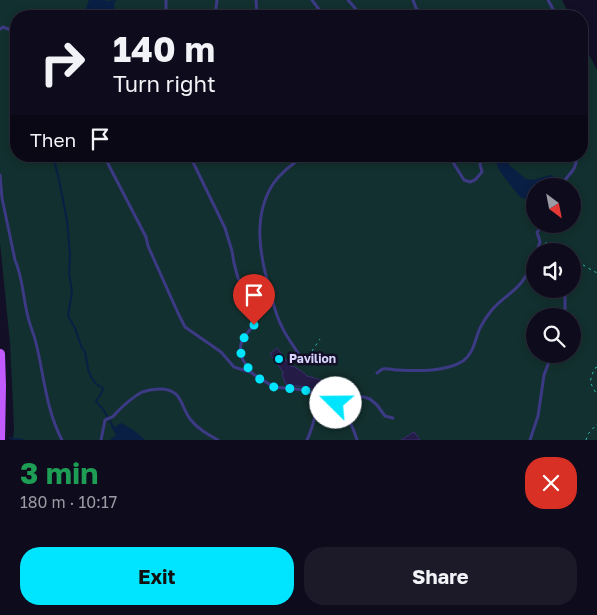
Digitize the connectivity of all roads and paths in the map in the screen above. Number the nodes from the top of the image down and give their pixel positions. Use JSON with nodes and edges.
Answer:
{"nodes":[{"id":1,"x":348,"y":0,"type":"edge"},
{"id":2,"x":357,"y":10,"type":"edge"},
{"id":3,"x":107,"y":162,"type":"edge"},
{"id":4,"x":193,"y":162,"type":"edge"},
{"id":5,"x":295,"y":162,"type":"edge"},
{"id":6,"x":453,"y":162,"type":"edge"},
{"id":7,"x":481,"y":162,"type":"edge"},
{"id":8,"x":577,"y":162,"type":"edge"},
{"id":9,"x":0,"y":175,"type":"edge"},
{"id":10,"x":565,"y":178,"type":"edge"},
{"id":11,"x":581,"y":264,"type":"edge"},
{"id":12,"x":597,"y":272,"type":"edge"},
{"id":13,"x":526,"y":276,"type":"edge"},
{"id":14,"x":320,"y":339,"type":"dead end"},
{"id":15,"x":312,"y":351,"type":"dead end"},
{"id":16,"x":298,"y":353,"type":"dead end"},
{"id":17,"x":0,"y":354,"type":"edge"},
{"id":18,"x":549,"y":363,"type":"edge"},
{"id":19,"x":597,"y":368,"type":"edge"},
{"id":20,"x":377,"y":373,"type":"dead end"},
{"id":21,"x":253,"y":374,"type":"junction"},
{"id":22,"x":597,"y":395,"type":"edge"},
{"id":23,"x":321,"y":396,"type":"junction"},
{"id":24,"x":334,"y":402,"type":"junction"},
{"id":25,"x":393,"y":418,"type":"dead end"},
{"id":26,"x":597,"y":424,"type":"edge"},
{"id":27,"x":0,"y":440,"type":"edge"},
{"id":28,"x":62,"y":440,"type":"edge"},
{"id":29,"x":101,"y":440,"type":"edge"},
{"id":30,"x":218,"y":440,"type":"edge"},
{"id":31,"x":307,"y":440,"type":"edge"},
{"id":32,"x":357,"y":440,"type":"edge"},
{"id":33,"x":530,"y":440,"type":"edge"},
{"id":34,"x":586,"y":440,"type":"edge"}],
"edges":[{"from":1,"to":2,"type":"lane"},
{"from":3,"to":21,"type":"lane"},
{"from":4,"to":21,"type":"lane"},
{"from":5,"to":16,"type":"lane"},
{"from":6,"to":7,"type":"lane"},
{"from":8,"to":10,"type":"lane"},
{"from":9,"to":28,"type":"lane"},
{"from":11,"to":12,"type":"path"},
{"from":13,"to":20,"type":"lane"},
{"from":14,"to":15,"type":"path"},
{"from":17,"to":27,"type":"main road"},
{"from":18,"to":33,"type":"lane"},
{"from":19,"to":22,"type":"path"},
{"from":21,"to":23,"type":"lane"},
{"from":23,"to":24,"type":"lane"},
{"from":23,"to":31,"type":"lane"},
{"from":24,"to":25,"type":"lane"},
{"from":24,"to":32,"type":"lane"},
{"from":26,"to":34,"type":"path"},
{"from":29,"to":30,"type":"lane"}]}
